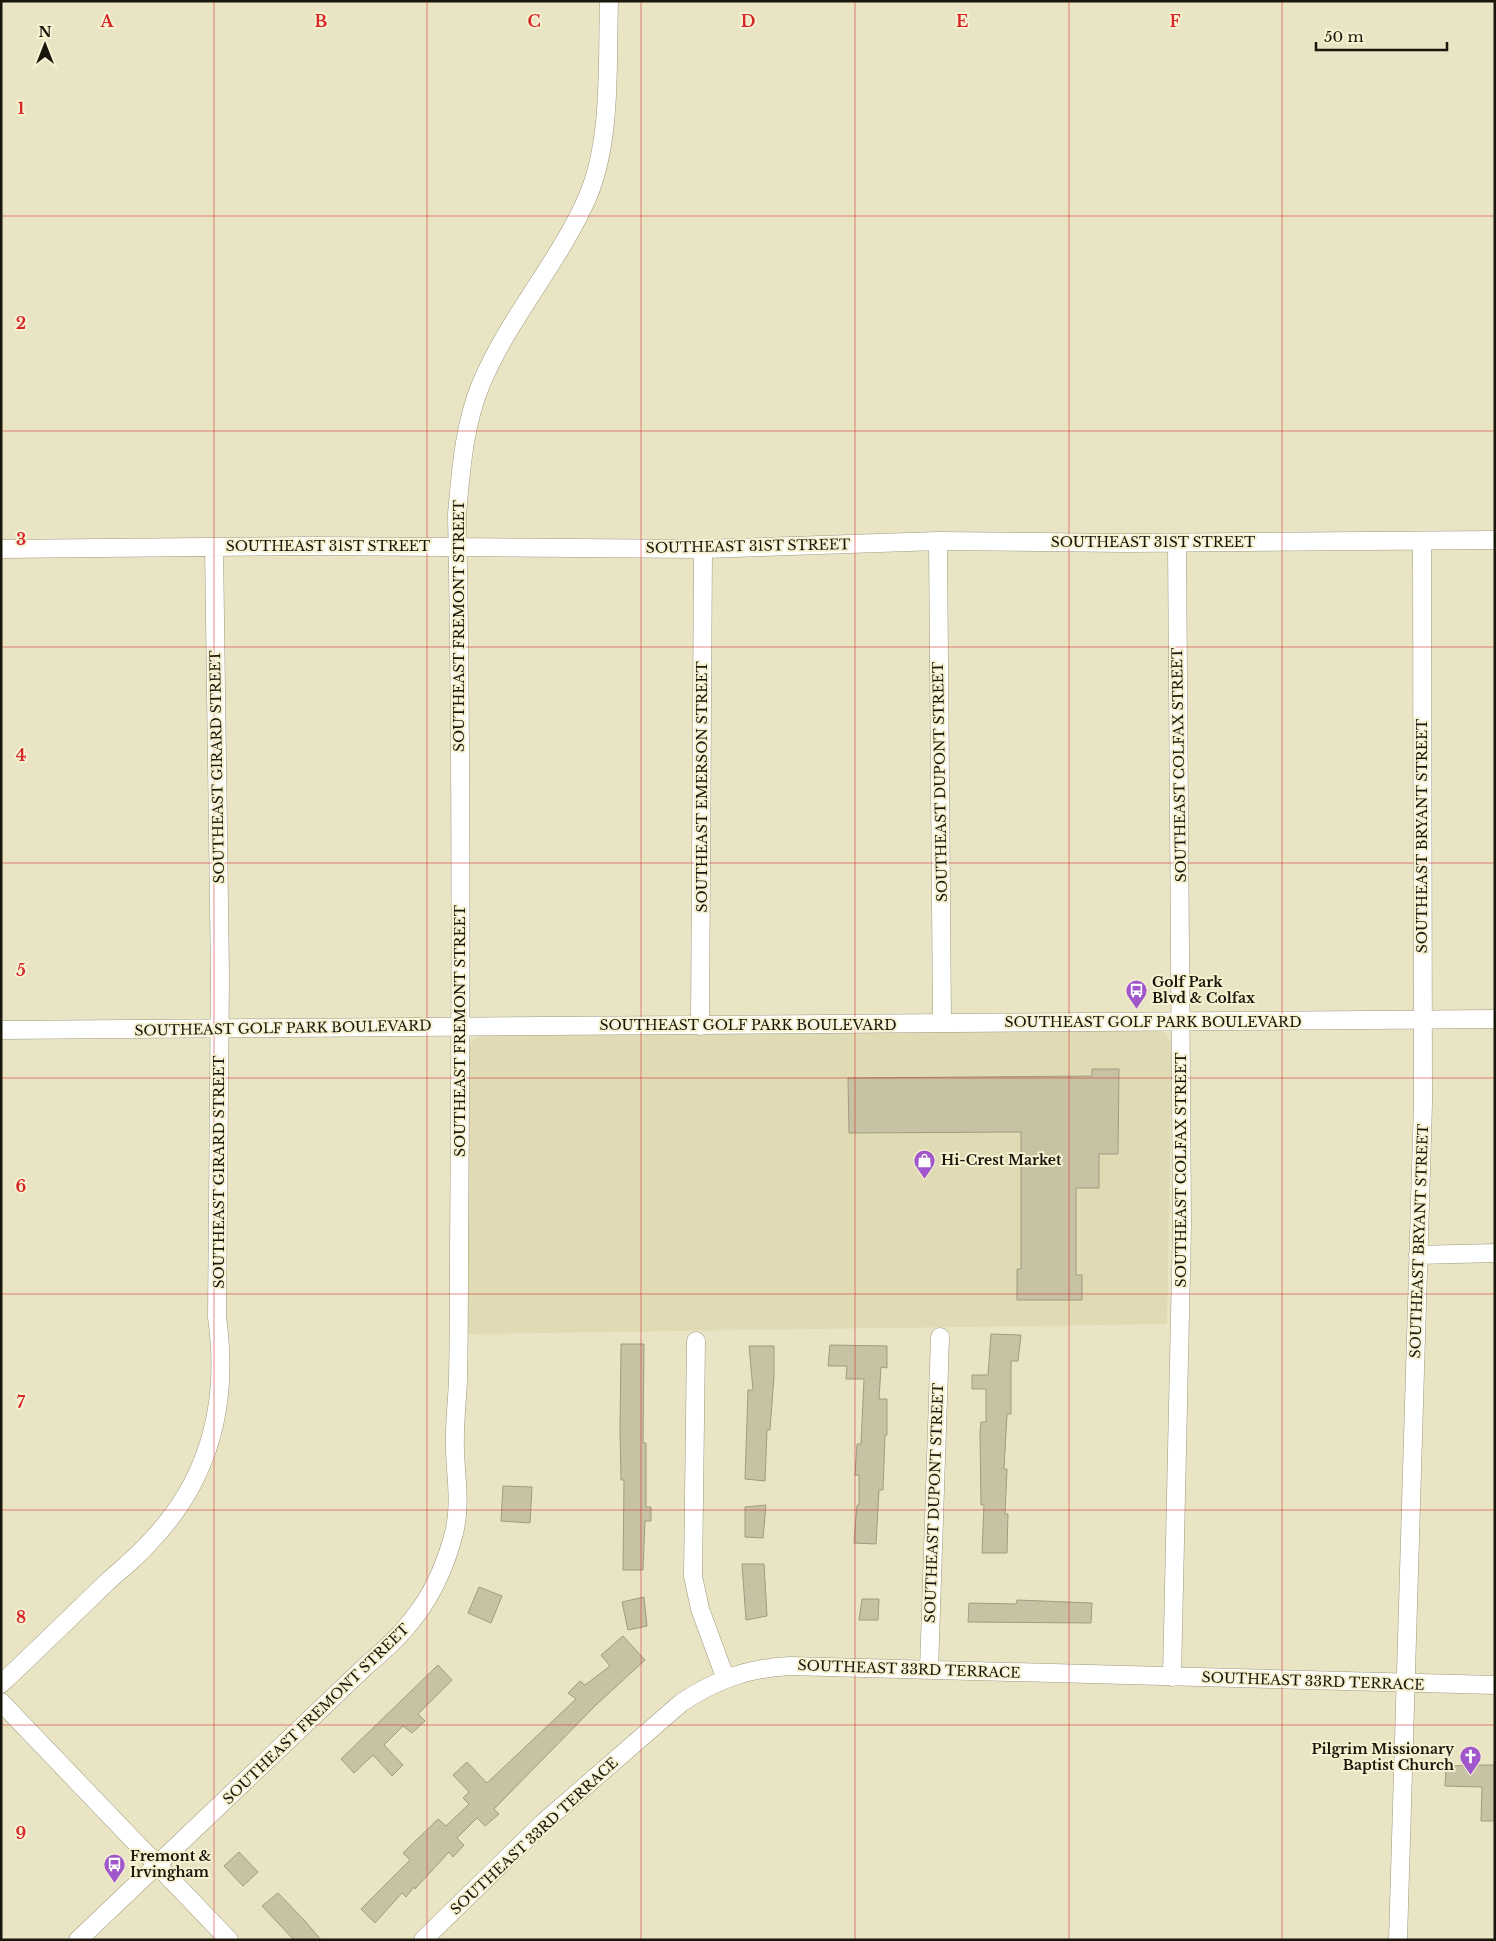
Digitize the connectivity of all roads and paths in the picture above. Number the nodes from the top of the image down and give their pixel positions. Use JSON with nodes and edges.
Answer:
{"nodes":[{"id":1,"x":609,"y":1,"type":"edge"},
{"id":2,"x":1495,"y":540,"type":"edge"},
{"id":3,"x":938,"y":542,"type":"junction"},
{"id":4,"x":1422,"y":542,"type":"junction"},
{"id":5,"x":1176,"y":543,"type":"junction"},
{"id":6,"x":458,"y":546,"type":"junction"},
{"id":7,"x":214,"y":547,"type":"junction"},
{"id":8,"x":1,"y":549,"type":"edge"},
{"id":9,"x":703,"y":549,"type":"junction"},
{"id":10,"x":1495,"y":1019,"type":"edge"},
{"id":11,"x":1422,"y":1020,"type":"junction"},
{"id":12,"x":1181,"y":1022,"type":"junction"},
{"id":13,"x":942,"y":1023,"type":"junction"},
{"id":14,"x":460,"y":1026,"type":"junction"},
{"id":15,"x":700,"y":1026,"type":"junction"},
{"id":16,"x":220,"y":1029,"type":"junction"},
{"id":17,"x":1,"y":1030,"type":"edge"},
{"id":18,"x":1495,"y":1254,"type":"edge"},
{"id":19,"x":1418,"y":1255,"type":"junction"},
{"id":20,"x":940,"y":1337,"type":"dead end"},
{"id":21,"x":696,"y":1341,"type":"dead end"},
{"id":22,"x":929,"y":1670,"type":"junction"},
{"id":23,"x":725,"y":1677,"type":"junction"},
{"id":24,"x":1172,"y":1677,"type":"junction"},
{"id":25,"x":1,"y":1684,"type":"edge"},
{"id":26,"x":1406,"y":1684,"type":"junction"},
{"id":27,"x":1495,"y":1685,"type":"edge"},
{"id":28,"x":1,"y":1702,"type":"edge"},
{"id":29,"x":157,"y":1865,"type":"junction"},
{"id":30,"x":78,"y":1940,"type":"edge"},
{"id":31,"x":229,"y":1940,"type":"edge"},
{"id":32,"x":423,"y":1940,"type":"edge"},
{"id":33,"x":1398,"y":1940,"type":"edge"}],
"edges":[{"from":1,"to":6,"type":"street","name":"SOUTHEAST FREMONT STREET"},
{"from":2,"to":4,"type":"street","name":"SOUTHEAST 31ST STREET"},
{"from":3,"to":5,"type":"street","name":"SOUTHEAST 31ST STREET"},
{"from":3,"to":9,"type":"street","name":"SOUTHEAST 31ST STREET"},
{"from":3,"to":13,"type":"street","name":"SOUTHEAST DUPONT STREET"},
{"from":4,"to":5,"type":"street","name":"SOUTHEAST 31ST STREET"},
{"from":4,"to":11,"type":"street","name":"SOUTHEAST BRYANT STREET"},
{"from":5,"to":12,"type":"street","name":"SOUTHEAST COLFAX STREET"},
{"from":6,"to":7,"type":"street","name":"SOUTHEAST 31ST STREET"},
{"from":6,"to":9,"type":"street","name":"SOUTHEAST 31ST STREET"},
{"from":6,"to":14,"type":"street","name":"SOUTHEAST FREMONT STREET"},
{"from":7,"to":8,"type":"street","name":"SOUTHEAST 31ST STREET"},
{"from":7,"to":16,"type":"street","name":"SOUTHEAST GIRARD STREET"},
{"from":9,"to":15,"type":"street","name":"SOUTHEAST EMERSON STREET"},
{"from":10,"to":11,"type":"street","name":"SOUTHEAST GOLF PARK BOULEVARD"},
{"from":11,"to":12,"type":"street","name":"SOUTHEAST GOLF PARK BOULEVARD"},
{"from":11,"to":19,"type":"street","name":"SOUTHEAST BRYANT STREET"},
{"from":12,"to":13,"type":"street","name":"SOUTHEAST GOLF PARK BOULEVARD"},
{"from":12,"to":24,"type":"street","name":"SOUTHEAST COLFAX STREET"},
{"from":13,"to":15,"type":"street","name":"SOUTHEAST GOLF PARK BOULEVARD"},
{"from":14,"to":15,"type":"street","name":"SOUTHEAST GOLF PARK BOULEVARD"},
{"from":14,"to":16,"type":"street","name":"SOUTHEAST GOLF PARK BOULEVARD"},
{"from":14,"to":29,"type":"street","name":"SOUTHEAST FREMONT STREET"},
{"from":16,"to":17,"type":"street","name":"SOUTHEAST GOLF PARK BOULEVARD"},
{"from":16,"to":25,"type":"street","name":"SOUTHEAST GIRARD STREET"},
{"from":18,"to":19,"type":"street"},
{"from":19,"to":26,"type":"street","name":"SOUTHEAST BRYANT STREET"},
{"from":20,"to":22,"type":"street","name":"SOUTHEAST DUPONT STREET"},
{"from":21,"to":23,"type":"street"},
{"from":22,"to":23,"type":"street","name":"SOUTHEAST 33RD TERRACE"},
{"from":22,"to":24,"type":"street","name":"SOUTHEAST 33RD TERRACE"},
{"from":23,"to":32,"type":"street","name":"SOUTHEAST 33RD TERRACE"},
{"from":24,"to":26,"type":"street","name":"SOUTHEAST 33RD TERRACE"},
{"from":26,"to":27,"type":"street","name":"SOUTHEAST 33RD TERRACE"},
{"from":26,"to":33,"type":"street","name":"SOUTHEAST BRYANT STREET"},
{"from":28,"to":29,"type":"street"},
{"from":29,"to":30,"type":"street","name":"SOUTHEAST FREMONT STREET"},
{"from":29,"to":31,"type":"street"}]}
